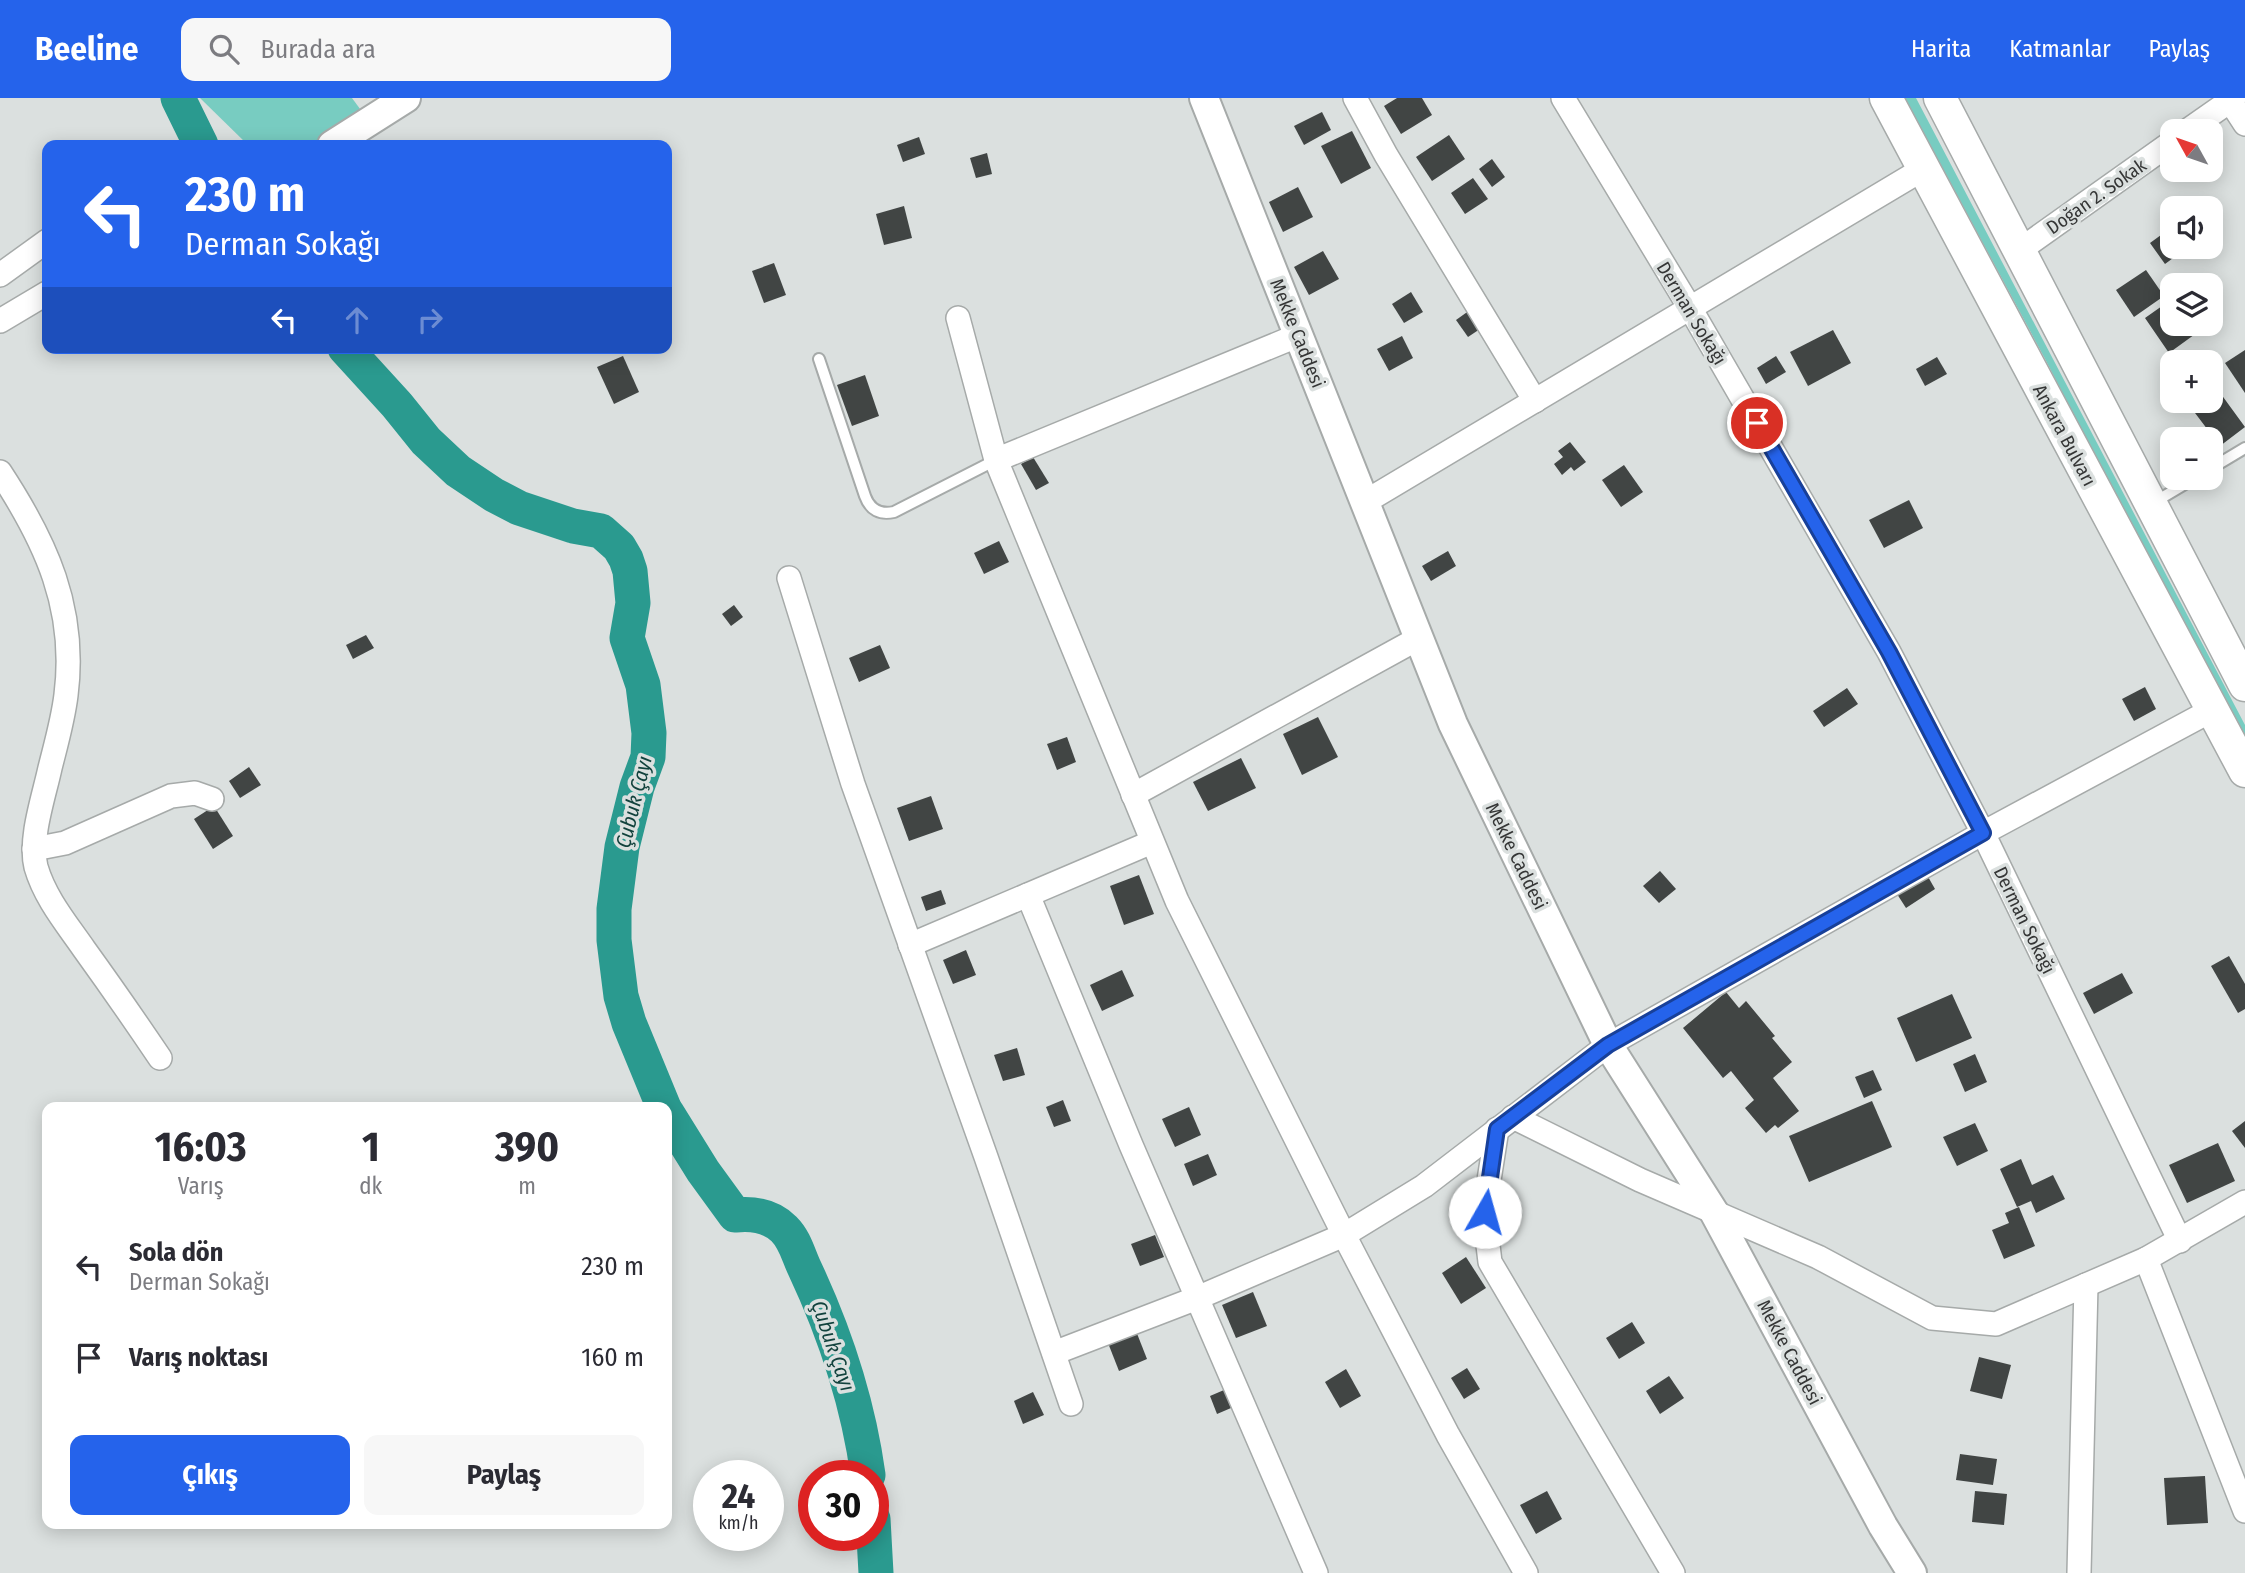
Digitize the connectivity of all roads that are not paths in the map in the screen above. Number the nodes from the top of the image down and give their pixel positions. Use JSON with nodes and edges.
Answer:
{"nodes":[{"id":1,"x":406,"y":98,"type":"edge"},
{"id":2,"x":1204,"y":98,"type":"edge"},
{"id":3,"x":1355,"y":98,"type":"edge"},
{"id":4,"x":1563,"y":98,"type":"edge"},
{"id":5,"x":1885,"y":98,"type":"edge"},
{"id":6,"x":1940,"y":98,"type":"edge"},
{"id":7,"x":2232,"y":100,"type":"edge"},
{"id":8,"x":2204,"y":119,"type":"edge"},
{"id":9,"x":2245,"y":124,"type":"edge"},
{"id":10,"x":340,"y":140,"type":"edge"},
{"id":11,"x":2160,"y":151,"type":"edge"},
{"id":12,"x":1923,"y":169,"type":"junction"},
{"id":13,"x":42,"y":245,"type":"edge"},
{"id":14,"x":2020,"y":250,"type":"junction"},
{"id":15,"x":0,"y":275,"type":"edge"},
{"id":16,"x":42,"y":296,"type":"edge"},
{"id":17,"x":1690,"y":308,"type":"junction"},
{"id":18,"x":958,"y":318,"type":"dead end"},
{"id":19,"x":0,"y":321,"type":"edge"},
{"id":20,"x":1298,"y":335,"type":"junction"},
{"id":21,"x":819,"y":359,"type":"dead end"},
{"id":22,"x":1535,"y":401,"type":"junction"},
{"id":23,"x":2245,"y":449,"type":"edge"},
{"id":24,"x":996,"y":460,"type":"junction"},
{"id":25,"x":2223,"y":462,"type":"edge"},
{"id":26,"x":0,"y":472,"type":"edge"},
{"id":27,"x":2175,"y":490,"type":"edge"},
{"id":28,"x":1365,"y":502,"type":"junction"},
{"id":29,"x":2151,"y":504,"type":"junction"},
{"id":30,"x":789,"y":578,"type":"dead end"},
{"id":31,"x":1419,"y":638,"type":"junction"},
{"id":32,"x":2245,"y":685,"type":"edge"},
{"id":33,"x":2212,"y":710,"type":"junction"},
{"id":34,"x":2245,"y":771,"type":"edge"},
{"id":35,"x":1133,"y":795,"type":"junction"},
{"id":36,"x":212,"y":799,"type":"dead end"},
{"id":37,"x":1983,"y":833,"type":"junction"},
{"id":38,"x":1152,"y":842,"type":"junction"},
{"id":39,"x":34,"y":849,"type":"junction"},
{"id":40,"x":1028,"y":895,"type":"junction"},
{"id":41,"x":910,"y":945,"type":"junction"},
{"id":42,"x":1608,"y":1045,"type":"junction"},
{"id":43,"x":160,"y":1058,"type":"dead end"},
{"id":44,"x":1505,"y":1123,"type":"junction"},
{"id":45,"x":2245,"y":1202,"type":"edge"},
{"id":46,"x":1714,"y":1212,"type":"junction"},
{"id":47,"x":1344,"y":1235,"type":"junction"},
{"id":48,"x":2180,"y":1241,"type":"junction"},
{"id":49,"x":2146,"y":1259,"type":"junction"},
{"id":50,"x":2086,"y":1285,"type":"junction"},
{"id":51,"x":1197,"y":1298,"type":"junction"},
{"id":52,"x":1054,"y":1353,"type":"junction"},
{"id":53,"x":1071,"y":1404,"type":"dead end"},
{"id":54,"x":2245,"y":1511,"type":"edge"},
{"id":55,"x":1316,"y":1573,"type":"edge"},
{"id":56,"x":1527,"y":1573,"type":"edge"},
{"id":57,"x":1673,"y":1573,"type":"edge"},
{"id":58,"x":1912,"y":1573,"type":"edge"},
{"id":59,"x":2079,"y":1573,"type":"edge"}],
"edges":[{"from":1,"to":10,"type":"street"},
{"from":2,"to":20,"type":"street","name":"Mekke Caddesi"},
{"from":3,"to":22,"type":"street"},
{"from":4,"to":17,"type":"street","name":"Derman Sokağı"},
{"from":5,"to":12,"type":"main road","name":"Ankara Bulvarı"},
{"from":6,"to":14,"type":"main road"},
{"from":7,"to":8,"type":"street"},
{"from":7,"to":9,"type":"street"},
{"from":11,"to":14,"type":"street","name":"Doğan 2. Sokak"},
{"from":12,"to":17,"type":"street"},
{"from":12,"to":33,"type":"main road","name":"Ankara Bulvarı"},
{"from":13,"to":15,"type":"street"},
{"from":14,"to":29,"type":"main road"},
{"from":16,"to":19,"type":"street"},
{"from":17,"to":22,"type":"street"},
{"from":17,"to":37,"type":"street","name":"Derman Sokağı"},
{"from":18,"to":24,"type":"street"},
{"from":20,"to":24,"type":"street"},
{"from":20,"to":28,"type":"street","name":"Mekke Caddesi"},
{"from":21,"to":24,"type":"lane"},
{"from":22,"to":28,"type":"street"},
{"from":23,"to":25,"type":"lane"},
{"from":24,"to":35,"type":"street"},
{"from":26,"to":39,"type":"street"},
{"from":27,"to":29,"type":"lane"},
{"from":28,"to":31,"type":"street","name":"Mekke Caddesi"},
{"from":29,"to":32,"type":"main road"},
{"from":30,"to":41,"type":"street"},
{"from":31,"to":35,"type":"street"},
{"from":31,"to":42,"type":"street","name":"Mekke Caddesi"},
{"from":33,"to":34,"type":"main road","name":"Ankara Bulvarı"},
{"from":33,"to":37,"type":"street"},
{"from":35,"to":38,"type":"street"},
{"from":36,"to":39,"type":"street"},
{"from":37,"to":42,"type":"street"},
{"from":37,"to":48,"type":"street","name":"Derman Sokağı"},
{"from":38,"to":40,"type":"street"},
{"from":38,"to":47,"type":"street"},
{"from":39,"to":43,"type":"street"},
{"from":40,"to":41,"type":"street"},
{"from":40,"to":51,"type":"street"},
{"from":41,"to":52,"type":"street"},
{"from":42,"to":44,"type":"street"},
{"from":42,"to":46,"type":"street","name":"Mekke Caddesi"},
{"from":44,"to":46,"type":"street"},
{"from":44,"to":47,"type":"street"},
{"from":44,"to":57,"type":"street"},
{"from":45,"to":48,"type":"street"},
{"from":46,"to":50,"type":"street"},
{"from":46,"to":58,"type":"street","name":"Mekke Caddesi"},
{"from":47,"to":51,"type":"street"},
{"from":47,"to":56,"type":"street"},
{"from":48,"to":49,"type":"street"},
{"from":49,"to":50,"type":"street"},
{"from":49,"to":54,"type":"street"},
{"from":50,"to":59,"type":"street"},
{"from":51,"to":52,"type":"street"},
{"from":51,"to":55,"type":"street"},
{"from":52,"to":53,"type":"street"}]}
